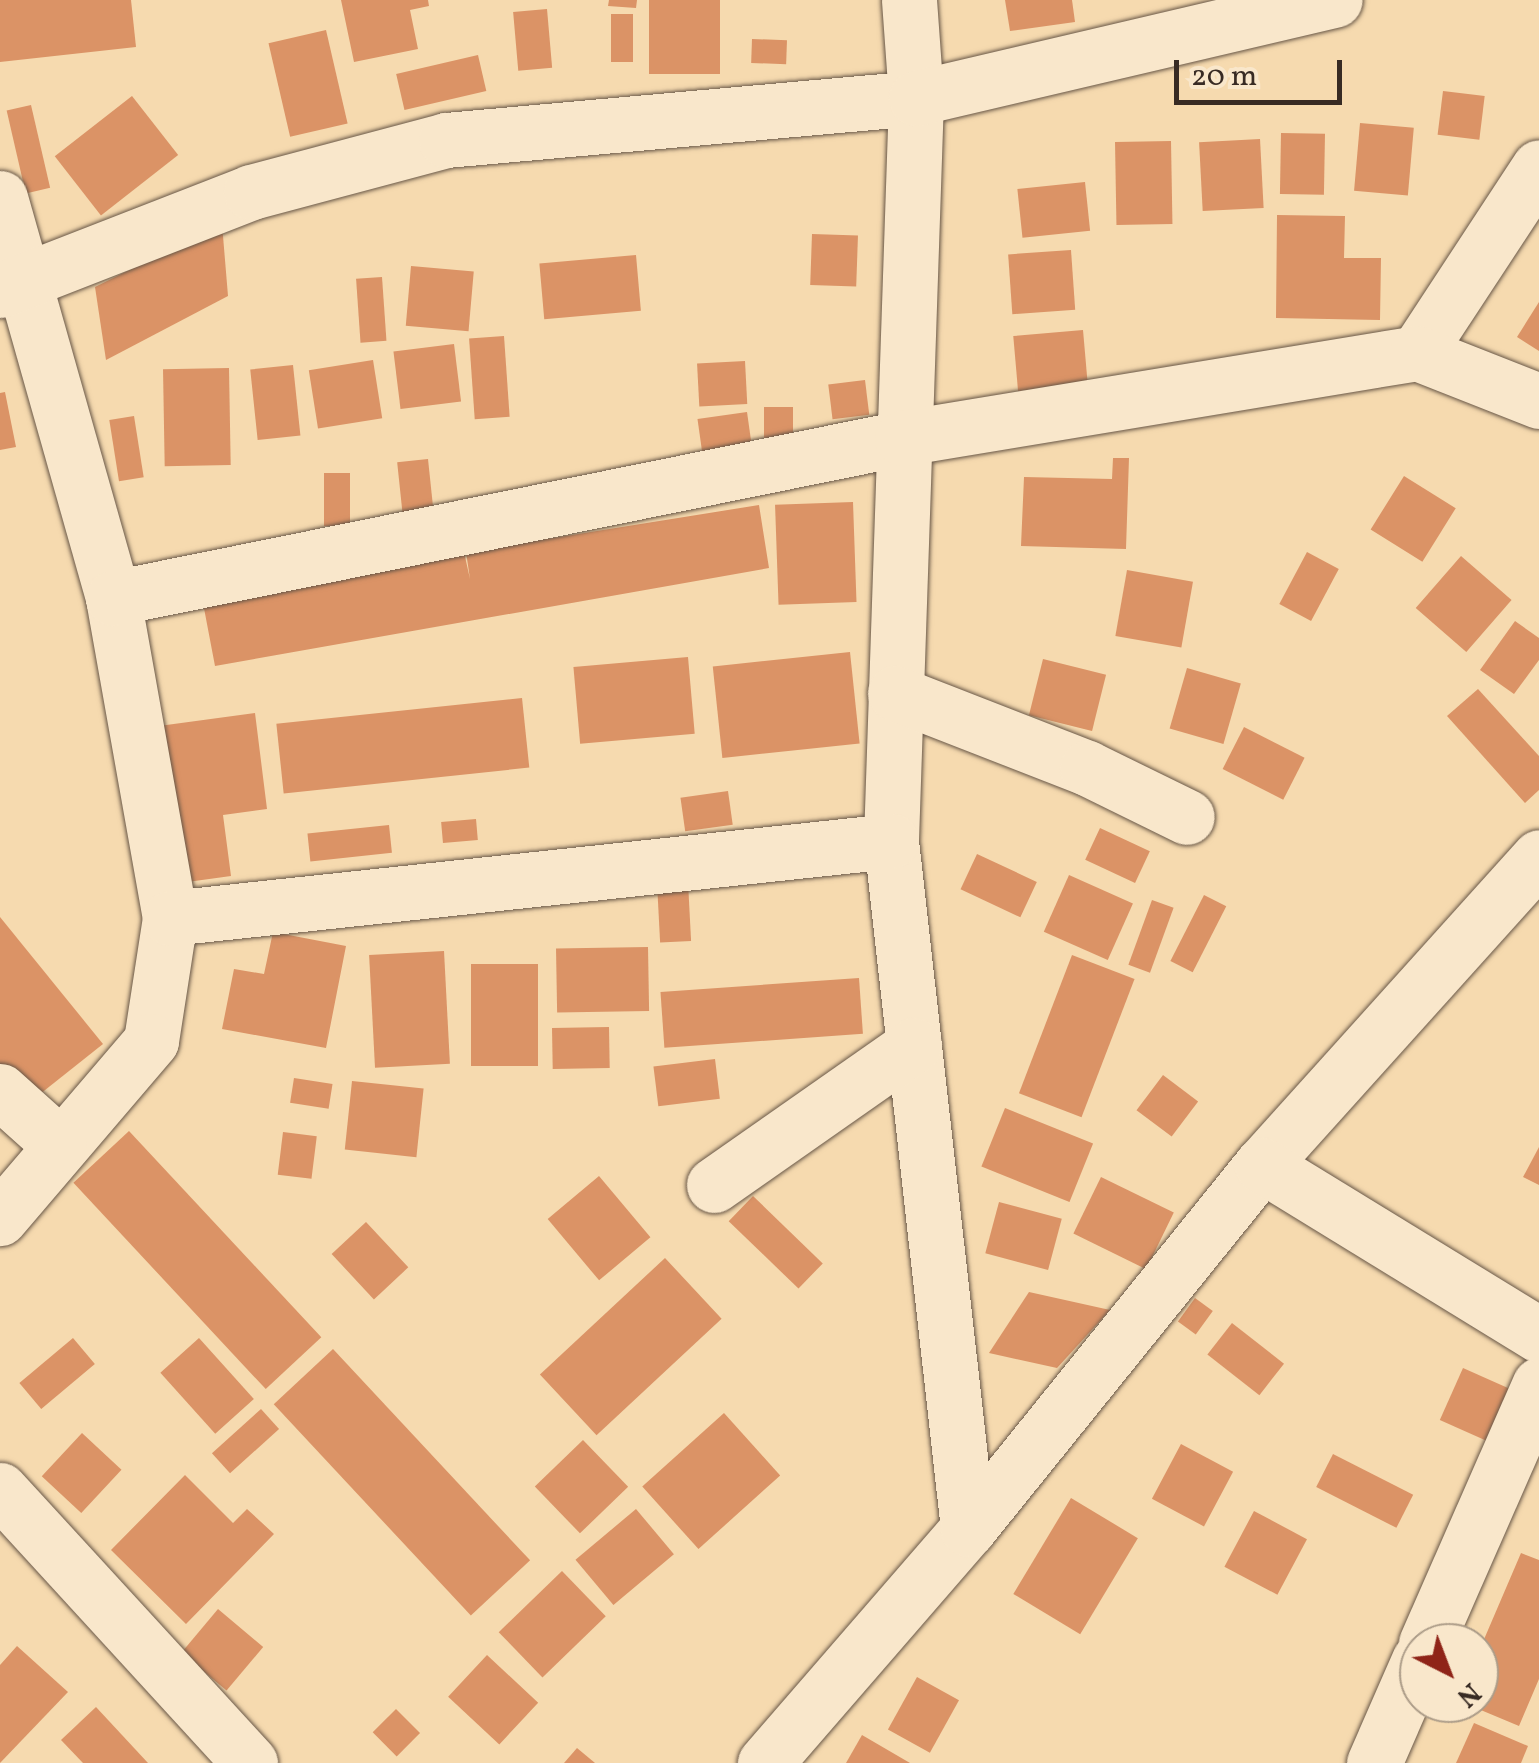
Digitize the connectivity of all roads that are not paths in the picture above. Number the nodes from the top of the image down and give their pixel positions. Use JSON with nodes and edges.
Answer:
{"nodes":[{"id":1,"x":910,"y":0,"type":"edge"},
{"id":2,"x":1335,"y":0,"type":"edge"},
{"id":3,"x":916,"y":98,"type":"junction"},
{"id":4,"x":1539,"y":168,"type":"edge"},
{"id":5,"x":0,"y":198,"type":"edge"},
{"id":6,"x":10,"y":285,"type":"edge"},
{"id":7,"x":1417,"y":353,"type":"junction"},
{"id":8,"x":1539,"y":401,"type":"edge"},
{"id":9,"x":902,"y":438,"type":"junction"},
{"id":10,"x":113,"y":598,"type":"junction"},
{"id":11,"x":895,"y":693,"type":"junction"},
{"id":12,"x":1187,"y":817,"type":"dead end"},
{"id":13,"x":891,"y":840,"type":"junction"},
{"id":14,"x":1539,"y":857,"type":"edge"},
{"id":15,"x":170,"y":918,"type":"junction"},
{"id":16,"x":914,"y":1045,"type":"junction"},
{"id":17,"x":0,"y":1092,"type":"edge"},
{"id":18,"x":60,"y":1144,"type":"junction"},
{"id":19,"x":1262,"y":1165,"type":"junction"},
{"id":20,"x":714,"y":1185,"type":"dead end"},
{"id":21,"x":0,"y":1218,"type":"edge"},
{"id":22,"x":1539,"y":1335,"type":"edge"},
{"id":23,"x":1539,"y":1385,"type":"edge"},
{"id":24,"x":0,"y":1490,"type":"edge"},
{"id":25,"x":968,"y":1529,"type":"junction"},
{"id":26,"x":1435,"y":1623,"type":"edge"},
{"id":27,"x":1399,"y":1706,"type":"edge"},
{"id":28,"x":250,"y":1763,"type":"edge"},
{"id":29,"x":765,"y":1763,"type":"edge"},
{"id":30,"x":1374,"y":1763,"type":"edge"}],
"edges":[{"from":1,"to":3,"type":"street"},
{"from":2,"to":3,"type":"street"},
{"from":3,"to":6,"type":"street"},
{"from":3,"to":9,"type":"street"},
{"from":4,"to":7,"type":"street"},
{"from":5,"to":6,"type":"street"},
{"from":6,"to":10,"type":"street"},
{"from":7,"to":8,"type":"street"},
{"from":7,"to":9,"type":"street"},
{"from":9,"to":10,"type":"street"},
{"from":9,"to":11,"type":"street"},
{"from":10,"to":15,"type":"street"},
{"from":11,"to":12,"type":"street"},
{"from":11,"to":13,"type":"street"},
{"from":13,"to":15,"type":"street"},
{"from":13,"to":16,"type":"street"},
{"from":14,"to":19,"type":"street"},
{"from":15,"to":18,"type":"street"},
{"from":16,"to":20,"type":"street"},
{"from":16,"to":25,"type":"street"},
{"from":17,"to":18,"type":"street"},
{"from":18,"to":21,"type":"street"},
{"from":19,"to":22,"type":"street"},
{"from":19,"to":25,"type":"street"},
{"from":23,"to":26,"type":"street"},
{"from":24,"to":28,"type":"street"},
{"from":25,"to":29,"type":"street"},
{"from":27,"to":30,"type":"street"}]}
